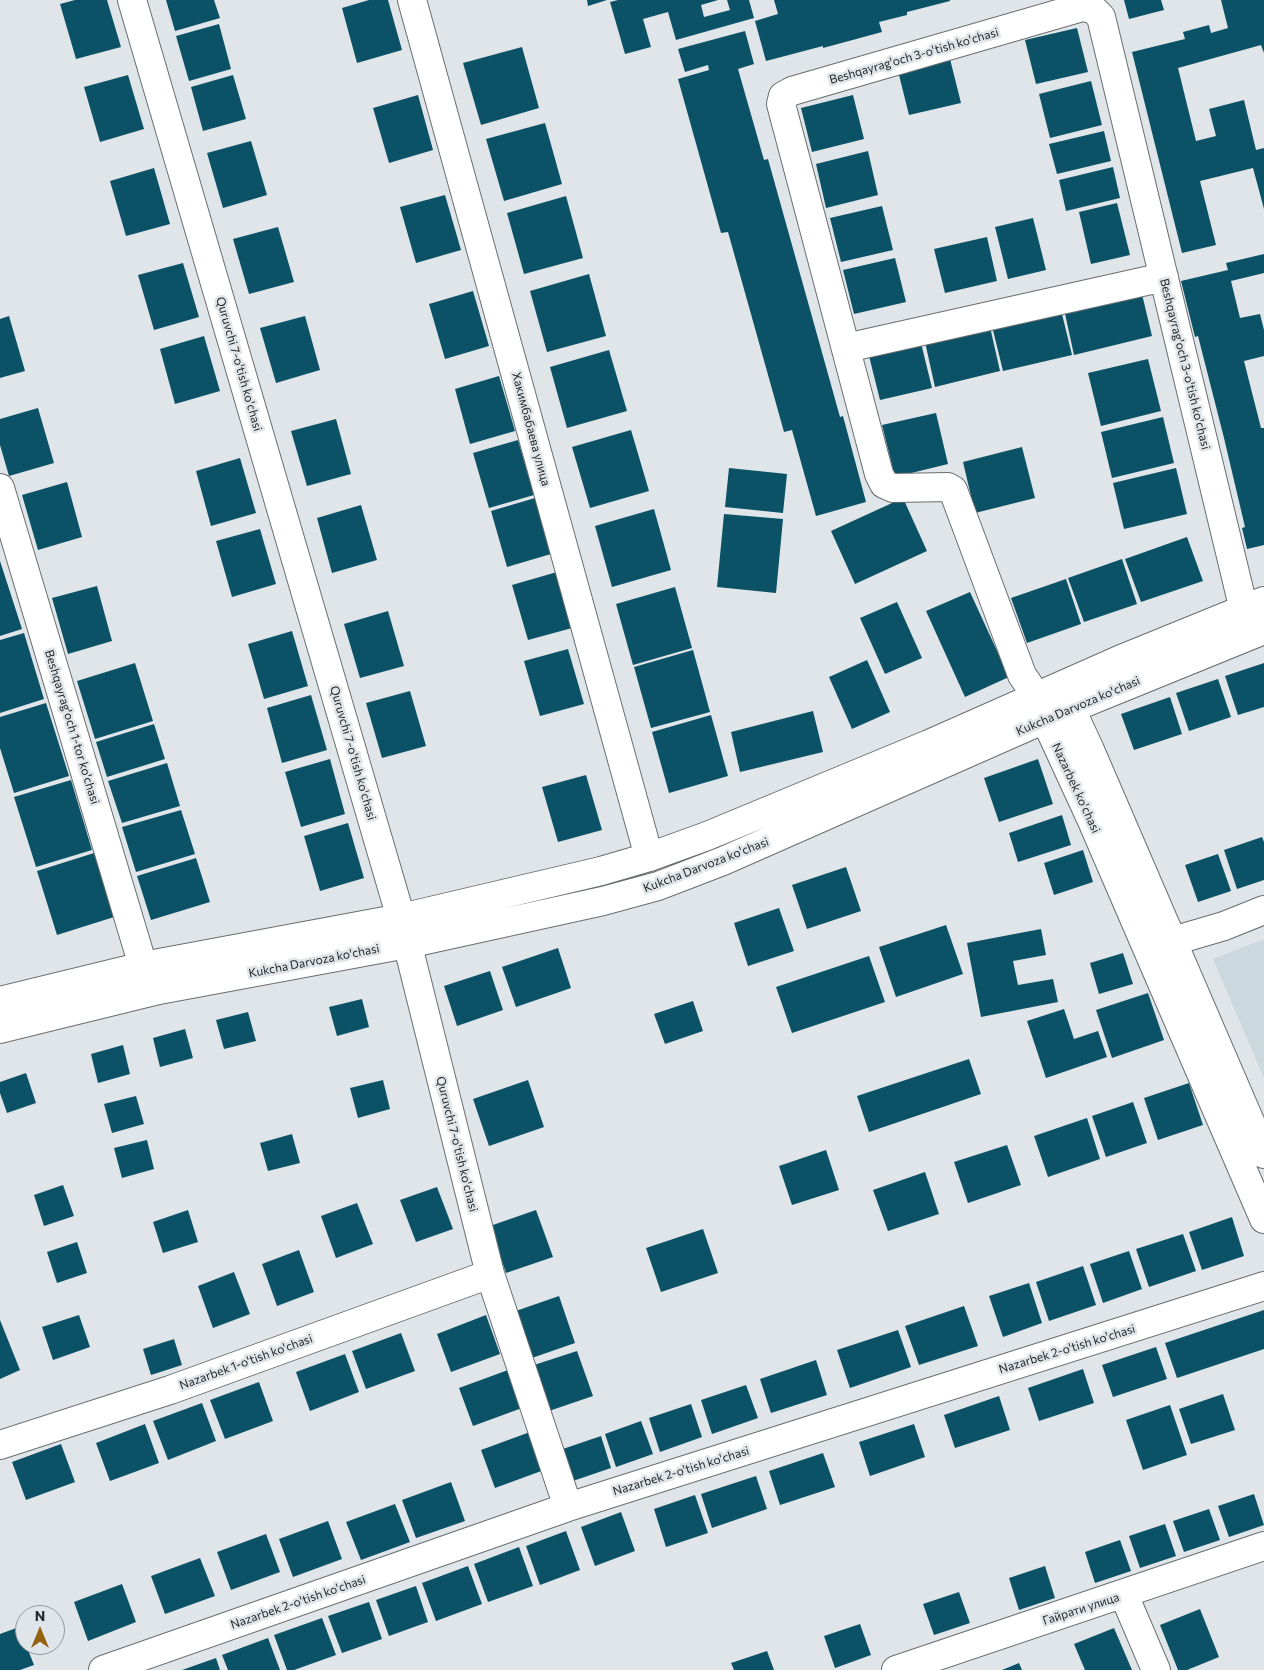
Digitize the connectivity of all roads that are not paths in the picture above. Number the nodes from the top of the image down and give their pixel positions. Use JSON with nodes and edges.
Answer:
{"nodes":[{"id":1,"x":132,"y":0,"type":"edge"},
{"id":2,"x":412,"y":0,"type":"edge"},
{"id":3,"x":1164,"y":277,"type":"junction"},
{"id":4,"x":846,"y":348,"type":"junction"},
{"id":5,"x":0,"y":488,"type":"edge"},
{"id":6,"x":1256,"y":619,"type":"edge"},
{"id":7,"x":1041,"y":708,"type":"junction"},
{"id":8,"x":1071,"y":709,"type":"junction"},
{"id":9,"x":649,"y":857,"type":"junction"},
{"id":10,"x":1264,"y":910,"type":"edge"},
{"id":11,"x":401,"y":918,"type":"junction"},
{"id":12,"x":1173,"y":941,"type":"junction"},
{"id":13,"x":407,"y":944,"type":"junction"},
{"id":14,"x":1147,"y":952,"type":"junction"},
{"id":15,"x":143,"y":966,"type":"junction"},
{"id":16,"x":0,"y":1001,"type":"edge"},
{"id":17,"x":0,"y":1029,"type":"edge"},
{"id":18,"x":1264,"y":1154,"type":"edge"},
{"id":19,"x":1264,"y":1219,"type":"edge"},
{"id":20,"x":490,"y":1274,"type":"junction"},
{"id":21,"x":1264,"y":1286,"type":"edge"},
{"id":22,"x":0,"y":1444,"type":"edge"},
{"id":23,"x":568,"y":1507,"type":"junction"},
{"id":24,"x":1264,"y":1546,"type":"edge"},
{"id":25,"x":1124,"y":1594,"type":"junction"},
{"id":26,"x":103,"y":1670,"type":"edge"},
{"id":27,"x":896,"y":1670,"type":"edge"},
{"id":28,"x":1156,"y":1670,"type":"edge"}],
"edges":[{"from":1,"to":11,"type":"street","name":"Quruvchi 7-o'tish ko'chasi"},
{"from":2,"to":9,"type":"street","name":"Хакимбабаева улица"},
{"from":3,"to":4,"type":"street"},
{"from":3,"to":4,"type":"street","name":"Beshqayrag'och 3-o'tish ko'chasi"},
{"from":3,"to":6,"type":"street","name":"Beshqayrag'och 3-o'tish ko'chasi"},
{"from":4,"to":7,"type":"street","name":"Beshqayrag'och 3-o'tish ko'chasi"},
{"from":5,"to":15,"type":"street","name":"Beshqayrag'och 1-tor ko'chasi"},
{"from":6,"to":7,"type":"street","name":"Kukcha Darvoza ko'chasi"},
{"from":6,"to":8,"type":"street","name":"Kukcha Darvoza ko'chasi"},
{"from":7,"to":8,"type":"street","name":"Kukcha Darvoza ko'chasi"},
{"from":7,"to":9,"type":"street","name":"Kukcha Darvoza ko'chasi"},
{"from":7,"to":13,"type":"street","name":"Kukcha Darvoza ko'chasi"},
{"from":7,"to":14,"type":"street","name":"Nazarbek ko'chasi"},
{"from":8,"to":12,"type":"street"},
{"from":9,"to":11,"type":"street","name":"Kukcha Darvoza ko'chasi"},
{"from":10,"to":12,"type":"street"},
{"from":11,"to":13,"type":"street","name":"Quruvchi 7-o'tish ko'chasi"},
{"from":11,"to":15,"type":"street","name":"Kukcha Darvoza ko'chasi"},
{"from":12,"to":14,"type":"street"},
{"from":12,"to":18,"type":"street"},
{"from":13,"to":17,"type":"street","name":"Kukcha Darvoza ko'chasi"},
{"from":13,"to":20,"type":"street","name":"Quruvchi 7-o'tish ko'chasi"},
{"from":14,"to":19,"type":"street","name":"Nazarbek ko'chasi"},
{"from":15,"to":16,"type":"street","name":"Kukcha Darvoza ko'chasi"},
{"from":20,"to":22,"type":"street","name":"Nazarbek 1-o'tish ko'chasi"},
{"from":20,"to":23,"type":"street","name":"Quruvchi 7-o'tish ko'chasi"},
{"from":21,"to":23,"type":"street","name":"Nazarbek 2-o'tish ko'chasi"},
{"from":23,"to":26,"type":"street","name":"Nazarbek 2-o'tish ko'chasi"},
{"from":24,"to":25,"type":"street","name":"Гайрати улица"},
{"from":25,"to":27,"type":"street","name":"Гайрати улица"},
{"from":25,"to":28,"type":"street"}]}
